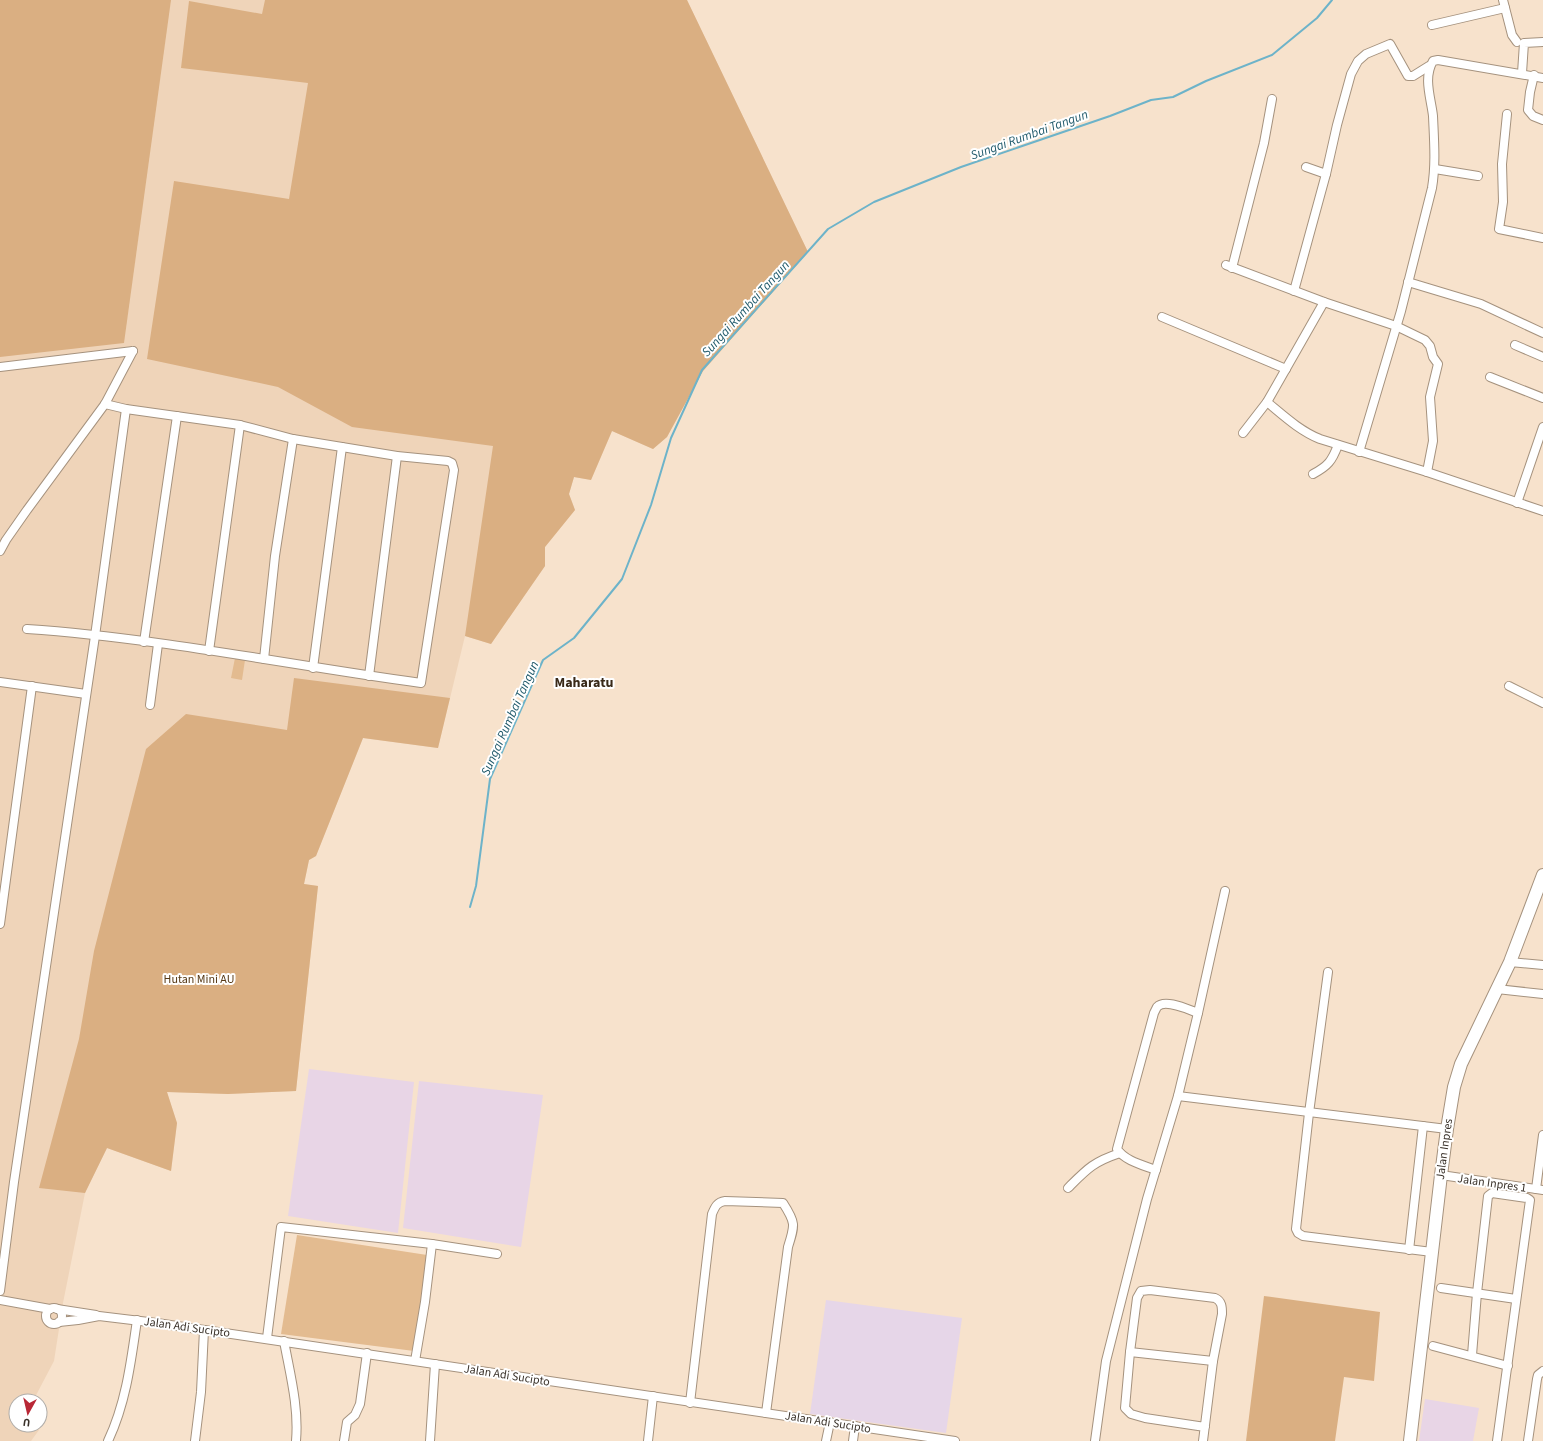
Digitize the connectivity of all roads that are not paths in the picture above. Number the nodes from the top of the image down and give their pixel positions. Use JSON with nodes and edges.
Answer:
{"nodes":[{"id":1,"x":1504,"y":4,"type":"edge"},
{"id":2,"x":1432,"y":25,"type":"dead end"},
{"id":3,"x":1517,"y":42,"type":"dead end"},
{"id":4,"x":1543,"y":42,"type":"edge"},
{"id":5,"x":1430,"y":66,"type":"junction"},
{"id":6,"x":1522,"y":73,"type":"junction"},
{"id":7,"x":1534,"y":76,"type":"junction"},
{"id":8,"x":1543,"y":78,"type":"edge"},
{"id":9,"x":1272,"y":99,"type":"dead end"},
{"id":10,"x":1507,"y":114,"type":"dead end"},
{"id":11,"x":1543,"y":120,"type":"edge"},
{"id":12,"x":1306,"y":166,"type":"dead end"},
{"id":13,"x":1435,"y":169,"type":"junction"},
{"id":14,"x":1326,"y":174,"type":"junction"},
{"id":15,"x":1478,"y":176,"type":"dead end"},
{"id":16,"x":1543,"y":238,"type":"edge"},
{"id":17,"x":1408,"y":282,"type":"junction"},
{"id":18,"x":1294,"y":291,"type":"junction"},
{"id":19,"x":1324,"y":302,"type":"junction"},
{"id":20,"x":1162,"y":317,"type":"dead end"},
{"id":21,"x":1396,"y":326,"type":"junction"},
{"id":22,"x":1543,"y":333,"type":"edge"},
{"id":23,"x":1515,"y":345,"type":"dead end"},
{"id":24,"x":1543,"y":357,"type":"edge"},
{"id":25,"x":0,"y":367,"type":"edge"},
{"id":26,"x":1286,"y":369,"type":"junction"},
{"id":27,"x":1490,"y":377,"type":"dead end"},
{"id":28,"x":1543,"y":398,"type":"edge"},
{"id":29,"x":1268,"y":402,"type":"junction"},
{"id":30,"x":105,"y":404,"type":"junction"},
{"id":31,"x":126,"y":409,"type":"junction"},
{"id":32,"x":177,"y":416,"type":"junction"},
{"id":33,"x":240,"y":425,"type":"junction"},
{"id":34,"x":1543,"y":428,"type":"edge"},
{"id":35,"x":1243,"y":433,"type":"dead end"},
{"id":36,"x":294,"y":439,"type":"junction"},
{"id":37,"x":1338,"y":445,"type":"junction"},
{"id":38,"x":342,"y":447,"type":"junction"},
{"id":39,"x":1359,"y":452,"type":"junction"},
{"id":40,"x":397,"y":456,"type":"junction"},
{"id":41,"x":1427,"y":472,"type":"junction"},
{"id":42,"x":1313,"y":474,"type":"dead end"},
{"id":43,"x":1518,"y":503,"type":"junction"},
{"id":44,"x":1543,"y":512,"type":"edge"},
{"id":45,"x":0,"y":551,"type":"edge"},
{"id":46,"x":27,"y":629,"type":"dead end"},
{"id":47,"x":95,"y":636,"type":"junction"},
{"id":48,"x":144,"y":642,"type":"junction"},
{"id":49,"x":158,"y":644,"type":"junction"},
{"id":50,"x":209,"y":651,"type":"junction"},
{"id":51,"x":264,"y":659,"type":"junction"},
{"id":52,"x":313,"y":668,"type":"junction"},
{"id":53,"x":369,"y":676,"type":"junction"},
{"id":54,"x":0,"y":682,"type":"edge"},
{"id":55,"x":32,"y":686,"type":"junction"},
{"id":56,"x":1509,"y":686,"type":"dead end"},
{"id":57,"x":86,"y":694,"type":"junction"},
{"id":58,"x":1543,"y":703,"type":"edge"},
{"id":59,"x":150,"y":705,"type":"dead end"},
{"id":60,"x":1543,"y":875,"type":"edge"},
{"id":61,"x":1225,"y":891,"type":"dead end"},
{"id":62,"x":0,"y":924,"type":"edge"},
{"id":63,"x":1510,"y":962,"type":"junction"},
{"id":64,"x":1543,"y":965,"type":"edge"},
{"id":65,"x":1328,"y":972,"type":"dead end"},
{"id":66,"x":1497,"y":989,"type":"junction"},
{"id":67,"x":1543,"y":994,"type":"edge"},
{"id":68,"x":1198,"y":1013,"type":"junction"},
{"id":69,"x":1178,"y":1096,"type":"junction"},
{"id":70,"x":1309,"y":1113,"type":"junction"},
{"id":71,"x":1423,"y":1126,"type":"junction"},
{"id":72,"x":1447,"y":1128,"type":"junction"},
{"id":73,"x":1543,"y":1135,"type":"edge"},
{"id":74,"x":1120,"y":1153,"type":"junction"},
{"id":75,"x":1156,"y":1170,"type":"junction"},
{"id":76,"x":1441,"y":1175,"type":"junction"},
{"id":77,"x":1068,"y":1188,"type":"dead end"},
{"id":78,"x":1539,"y":1190,"type":"edge"},
{"id":79,"x":432,"y":1244,"type":"junction"},
{"id":80,"x":1409,"y":1250,"type":"junction"},
{"id":81,"x":1432,"y":1252,"type":"junction"},
{"id":82,"x":497,"y":1254,"type":"dead end"},
{"id":83,"x":1441,"y":1288,"type":"dead end"},
{"id":84,"x":0,"y":1291,"type":"edge"},
{"id":85,"x":1477,"y":1293,"type":"junction"},
{"id":86,"x":1516,"y":1299,"type":"junction"},
{"id":87,"x":0,"y":1300,"type":"edge"},
{"id":88,"x":54,"y":1309,"type":"junction"},
{"id":89,"x":99,"y":1316,"type":"junction"},
{"id":90,"x":137,"y":1320,"type":"junction"},
{"id":91,"x":60,"y":1322,"type":"junction"},
{"id":92,"x":204,"y":1330,"type":"junction"},
{"id":93,"x":267,"y":1338,"type":"junction"},
{"id":94,"x":284,"y":1341,"type":"junction"},
{"id":95,"x":1433,"y":1346,"type":"dead end"},
{"id":96,"x":1130,"y":1352,"type":"junction"},
{"id":97,"x":367,"y":1353,"type":"junction"},
{"id":98,"x":1472,"y":1355,"type":"junction"},
{"id":99,"x":415,"y":1361,"type":"junction"},
{"id":100,"x":1213,"y":1361,"type":"junction"},
{"id":101,"x":435,"y":1364,"type":"junction"},
{"id":102,"x":1508,"y":1366,"type":"junction"},
{"id":103,"x":1543,"y":1371,"type":"edge"},
{"id":104,"x":653,"y":1396,"type":"junction"},
{"id":105,"x":690,"y":1403,"type":"junction"},
{"id":106,"x":766,"y":1413,"type":"junction"},
{"id":107,"x":830,"y":1422,"type":"junction"},
{"id":108,"x":855,"y":1426,"type":"junction"},
{"id":109,"x":1205,"y":1427,"type":"junction"},
{"id":110,"x":108,"y":1441,"type":"edge"},
{"id":111,"x":195,"y":1441,"type":"edge"},
{"id":112,"x":296,"y":1441,"type":"edge"},
{"id":113,"x":344,"y":1441,"type":"edge"},
{"id":114,"x":430,"y":1441,"type":"edge"},
{"id":115,"x":648,"y":1441,"type":"edge"},
{"id":116,"x":826,"y":1441,"type":"edge"},
{"id":117,"x":853,"y":1441,"type":"edge"},
{"id":118,"x":955,"y":1441,"type":"edge"},
{"id":119,"x":1095,"y":1441,"type":"edge"},
{"id":120,"x":1203,"y":1441,"type":"edge"},
{"id":121,"x":1410,"y":1441,"type":"edge"},
{"id":122,"x":1498,"y":1441,"type":"edge"},
{"id":123,"x":1528,"y":1441,"type":"edge"}],
"edges":[{"from":1,"to":2,"type":"street"},
{"from":1,"to":3,"type":"street"},
{"from":4,"to":6,"type":"street"},
{"from":5,"to":6,"type":"street"},
{"from":5,"to":13,"type":"street"},
{"from":5,"to":14,"type":"street"},
{"from":6,"to":7,"type":"street"},
{"from":7,"to":8,"type":"street"},
{"from":7,"to":11,"type":"street"},
{"from":9,"to":18,"type":"street"},
{"from":10,"to":16,"type":"street"},
{"from":12,"to":14,"type":"street"},
{"from":13,"to":15,"type":"street"},
{"from":13,"to":17,"type":"street"},
{"from":14,"to":18,"type":"street"},
{"from":17,"to":21,"type":"street"},
{"from":17,"to":22,"type":"street"},
{"from":18,"to":19,"type":"street"},
{"from":19,"to":21,"type":"street"},
{"from":19,"to":26,"type":"street"},
{"from":20,"to":26,"type":"street"},
{"from":21,"to":39,"type":"street"},
{"from":21,"to":41,"type":"street"},
{"from":23,"to":24,"type":"street"},
{"from":25,"to":30,"type":"street"},
{"from":26,"to":29,"type":"street"},
{"from":27,"to":28,"type":"street"},
{"from":29,"to":35,"type":"street"},
{"from":29,"to":37,"type":"street"},
{"from":30,"to":31,"type":"street"},
{"from":30,"to":45,"type":"street"},
{"from":31,"to":32,"type":"street"},
{"from":31,"to":47,"type":"street"},
{"from":32,"to":33,"type":"street"},
{"from":32,"to":48,"type":"street"},
{"from":33,"to":36,"type":"street"},
{"from":33,"to":50,"type":"street"},
{"from":34,"to":43,"type":"street"},
{"from":36,"to":38,"type":"street"},
{"from":36,"to":51,"type":"street"},
{"from":37,"to":39,"type":"street"},
{"from":37,"to":42,"type":"street"},
{"from":38,"to":40,"type":"street"},
{"from":38,"to":52,"type":"street"},
{"from":39,"to":41,"type":"street"},
{"from":40,"to":53,"type":"street"},
{"from":40,"to":53,"type":"street"},
{"from":41,"to":43,"type":"street"},
{"from":43,"to":44,"type":"street"},
{"from":46,"to":47,"type":"street"},
{"from":47,"to":48,"type":"street"},
{"from":47,"to":57,"type":"street"},
{"from":48,"to":49,"type":"street"},
{"from":49,"to":50,"type":"street"},
{"from":49,"to":59,"type":"street"},
{"from":50,"to":51,"type":"street"},
{"from":51,"to":52,"type":"street"},
{"from":52,"to":53,"type":"street"},
{"from":54,"to":55,"type":"street"},
{"from":55,"to":57,"type":"street"},
{"from":55,"to":62,"type":"street"},
{"from":56,"to":58,"type":"street"},
{"from":57,"to":84,"type":"street"},
{"from":60,"to":63,"type":"main road","name":"Jalan Inpres"},
{"from":61,"to":68,"type":"street"},
{"from":63,"to":64,"type":"street"},
{"from":63,"to":66,"type":"main road","name":"Jalan Inpres"},
{"from":65,"to":70,"type":"street"},
{"from":66,"to":67,"type":"street"},
{"from":66,"to":72,"type":"main road","name":"Jalan Inpres"},
{"from":68,"to":69,"type":"street"},
{"from":68,"to":74,"type":"street"},
{"from":69,"to":70,"type":"street"},
{"from":69,"to":75,"type":"street"},
{"from":70,"to":71,"type":"street"},
{"from":70,"to":80,"type":"street"},
{"from":71,"to":72,"type":"street"},
{"from":71,"to":80,"type":"street"},
{"from":72,"to":76,"type":"main road","name":"Jalan Inpres"},
{"from":73,"to":78,"type":"street"},
{"from":74,"to":75,"type":"street"},
{"from":74,"to":77,"type":"street"},
{"from":75,"to":119,"type":"street"},
{"from":76,"to":78,"type":"street","name":"Jalan Inpres 1"},
{"from":76,"to":81,"type":"main road","name":"Jalan Inpres"},
{"from":79,"to":82,"type":"street"},
{"from":79,"to":93,"type":"street"},
{"from":79,"to":99,"type":"street"},
{"from":80,"to":81,"type":"street"},
{"from":81,"to":121,"type":"main road","name":"Jalan Inpres"},
{"from":83,"to":85,"type":"street"},
{"from":85,"to":86,"type":"street"},
{"from":85,"to":86,"type":"street"},
{"from":85,"to":98,"type":"street"},
{"from":86,"to":102,"type":"street"},
{"from":87,"to":88,"type":"street"},
{"from":88,"to":89,"type":"street"},
{"from":88,"to":91,"type":"street"},
{"from":88,"to":91,"type":"street"},
{"from":89,"to":90,"type":"street","name":"Jalan Adi Sucipto"},
{"from":89,"to":91,"type":"street","name":"Jalan Adi Sucipto"},
{"from":90,"to":92,"type":"street","name":"Jalan Adi Sucipto"},
{"from":90,"to":110,"type":"street"},
{"from":92,"to":93,"type":"street","name":"Jalan Adi Sucipto"},
{"from":92,"to":111,"type":"street"},
{"from":93,"to":94,"type":"street","name":"Jalan Adi Sucipto"},
{"from":94,"to":97,"type":"street","name":"Jalan Adi Sucipto"},
{"from":94,"to":112,"type":"street"},
{"from":95,"to":98,"type":"street"},
{"from":96,"to":100,"type":"street"},
{"from":96,"to":100,"type":"street"},
{"from":96,"to":109,"type":"street"},
{"from":97,"to":99,"type":"street","name":"Jalan Adi Sucipto"},
{"from":97,"to":113,"type":"street"},
{"from":98,"to":102,"type":"street"},
{"from":99,"to":101,"type":"street","name":"Jalan Adi Sucipto"},
{"from":100,"to":109,"type":"street"},
{"from":101,"to":104,"type":"street","name":"Jalan Adi Sucipto"},
{"from":101,"to":114,"type":"street"},
{"from":102,"to":122,"type":"street"},
{"from":103,"to":123,"type":"street"},
{"from":104,"to":105,"type":"street","name":"Jalan Adi Sucipto"},
{"from":104,"to":115,"type":"street"},
{"from":105,"to":106,"type":"street","name":"Jalan Adi Sucipto"},
{"from":105,"to":106,"type":"street"},
{"from":106,"to":107,"type":"street","name":"Jalan Adi Sucipto"},
{"from":107,"to":108,"type":"street","name":"Jalan Adi Sucipto"},
{"from":107,"to":116,"type":"street"},
{"from":108,"to":117,"type":"street"},
{"from":108,"to":118,"type":"street","name":"Jalan Adi Sucipto"},
{"from":109,"to":120,"type":"street"}]}
